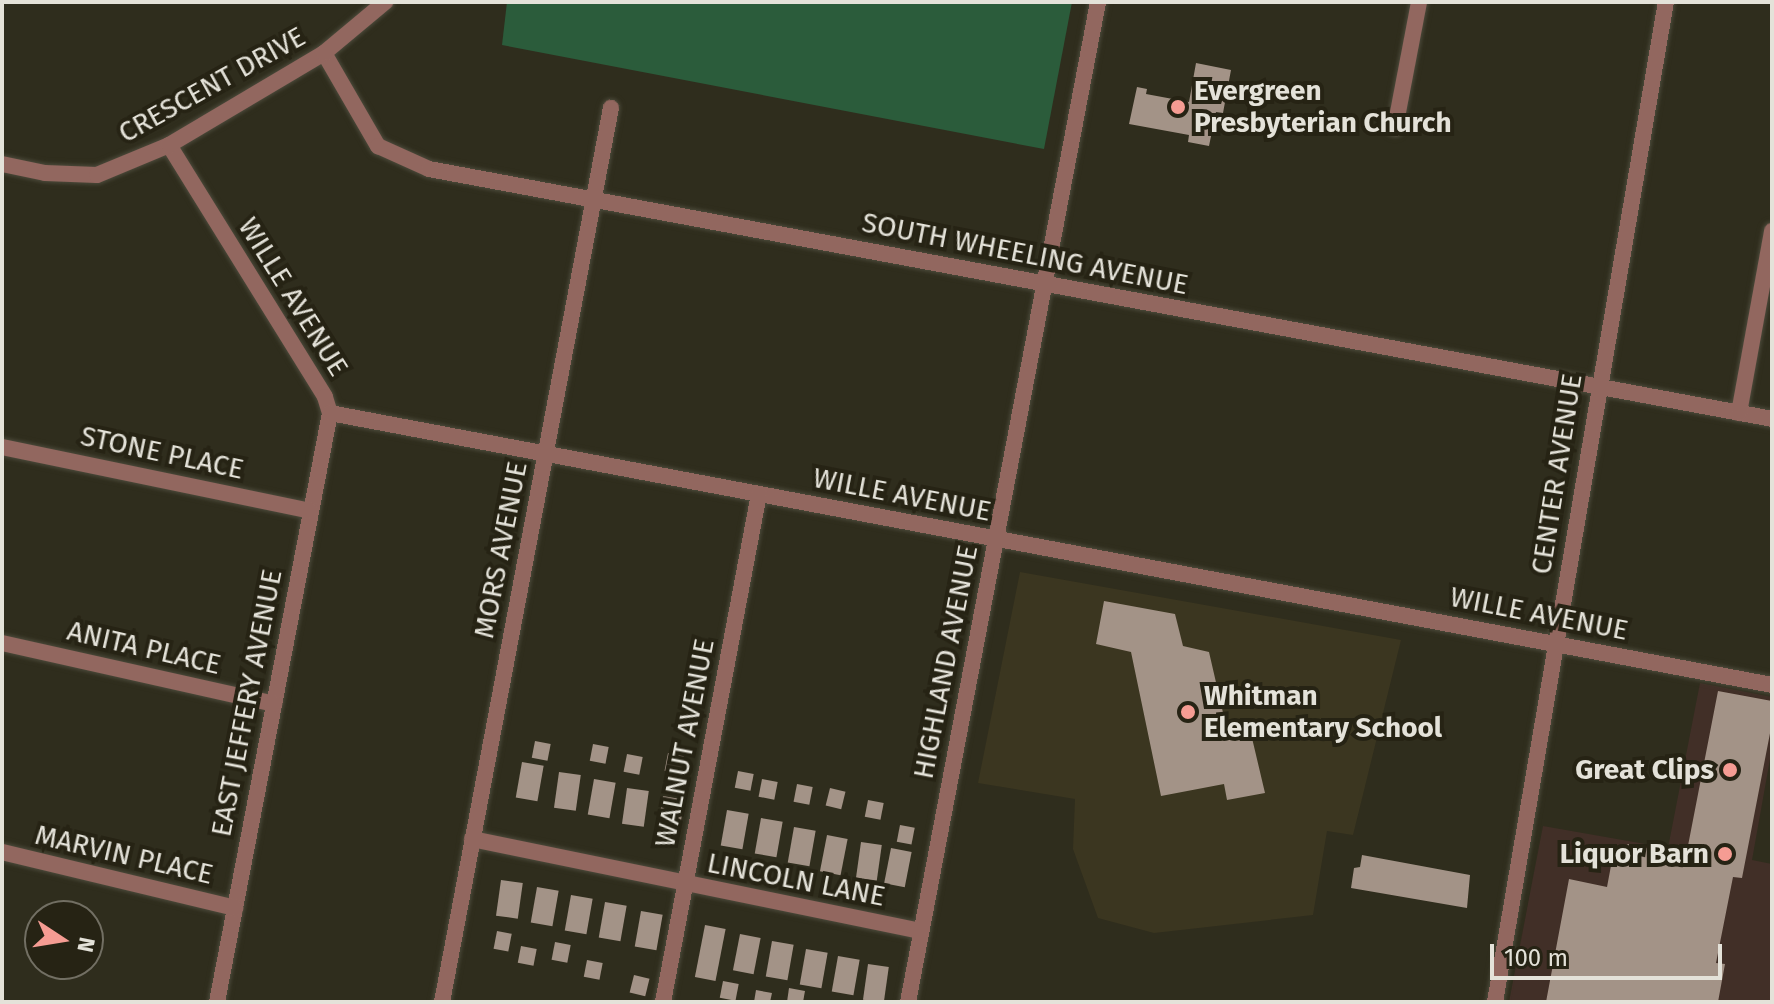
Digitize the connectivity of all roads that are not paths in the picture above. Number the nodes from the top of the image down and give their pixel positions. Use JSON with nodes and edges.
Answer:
{"nodes":[{"id":1,"x":385,"y":2,"type":"edge"},
{"id":2,"x":1098,"y":2,"type":"edge"},
{"id":3,"x":1419,"y":2,"type":"edge"},
{"id":4,"x":1666,"y":2,"type":"edge"},
{"id":5,"x":324,"y":53,"type":"junction"},
{"id":6,"x":611,"y":108,"type":"dead end"},
{"id":7,"x":1395,"y":128,"type":"dead end"},
{"id":8,"x":169,"y":145,"type":"junction"},
{"id":9,"x":2,"y":164,"type":"edge"},
{"id":10,"x":593,"y":200,"type":"junction"},
{"id":11,"x":1772,"y":231,"type":"edge"},
{"id":12,"x":1045,"y":284,"type":"junction"},
{"id":13,"x":1598,"y":387,"type":"junction"},
{"id":14,"x":330,"y":413,"type":"junction"},
{"id":15,"x":1739,"y":413,"type":"junction"},
{"id":16,"x":1772,"y":419,"type":"edge"},
{"id":17,"x":2,"y":447,"type":"edge"},
{"id":18,"x":545,"y":454,"type":"junction"},
{"id":19,"x":759,"y":494,"type":"junction"},
{"id":20,"x":310,"y":511,"type":"junction"},
{"id":21,"x":996,"y":539,"type":"junction"},
{"id":22,"x":2,"y":643,"type":"edge"},
{"id":23,"x":1555,"y":644,"type":"junction"},
{"id":24,"x":1772,"y":685,"type":"edge"},
{"id":25,"x":274,"y":704,"type":"junction"},
{"id":26,"x":472,"y":839,"type":"junction"},
{"id":27,"x":2,"y":852,"type":"edge"},
{"id":28,"x":684,"y":884,"type":"junction"},
{"id":29,"x":235,"y":908,"type":"junction"},
{"id":30,"x":921,"y":931,"type":"junction"},
{"id":31,"x":217,"y":1002,"type":"edge"},
{"id":32,"x":442,"y":1002,"type":"edge"},
{"id":33,"x":663,"y":1002,"type":"edge"},
{"id":34,"x":908,"y":1002,"type":"edge"},
{"id":35,"x":1495,"y":1002,"type":"edge"}],
"edges":[{"from":1,"to":5,"type":"street","name":"CRESCENT DRIVE"},
{"from":2,"to":12,"type":"street","name":"HIGHLAND AVENUE"},
{"from":3,"to":7,"type":"street"},
{"from":4,"to":13,"type":"street","name":"CENTER AVENUE"},
{"from":5,"to":8,"type":"street","name":"CRESCENT DRIVE"},
{"from":5,"to":10,"type":"street","name":"SOUTH WHEELING AVENUE"},
{"from":6,"to":10,"type":"street","name":"MORS AVENUE"},
{"from":8,"to":9,"type":"street","name":"CRESCENT DRIVE"},
{"from":8,"to":14,"type":"street","name":"WILLE AVENUE"},
{"from":10,"to":12,"type":"street","name":"SOUTH WHEELING AVENUE"},
{"from":10,"to":18,"type":"street","name":"MORS AVENUE"},
{"from":11,"to":15,"type":"street"},
{"from":12,"to":13,"type":"street","name":"SOUTH WHEELING AVENUE"},
{"from":12,"to":21,"type":"street","name":"HIGHLAND AVENUE"},
{"from":13,"to":15,"type":"street","name":"SOUTH WHEELING AVENUE"},
{"from":13,"to":23,"type":"street","name":"CENTER AVENUE"},
{"from":14,"to":18,"type":"street","name":"WILLE AVENUE"},
{"from":14,"to":20,"type":"street","name":"EAST JEFFERY AVENUE"},
{"from":15,"to":16,"type":"street","name":"SOUTH WHEELING AVENUE"},
{"from":17,"to":20,"type":"street","name":"STONE PLACE"},
{"from":18,"to":19,"type":"street","name":"WILLE AVENUE"},
{"from":18,"to":26,"type":"street","name":"MORS AVENUE"},
{"from":19,"to":21,"type":"street","name":"WILLE AVENUE"},
{"from":19,"to":28,"type":"street","name":"WALNUT AVENUE"},
{"from":20,"to":25,"type":"street","name":"EAST JEFFERY AVENUE"},
{"from":21,"to":23,"type":"street","name":"WILLE AVENUE"},
{"from":21,"to":30,"type":"street","name":"HIGHLAND AVENUE"},
{"from":22,"to":25,"type":"street","name":"ANITA PLACE"},
{"from":23,"to":24,"type":"street","name":"WILLE AVENUE"},
{"from":23,"to":35,"type":"street","name":"CENTER AVENUE"},
{"from":25,"to":29,"type":"street","name":"EAST JEFFERY AVENUE"},
{"from":26,"to":28,"type":"street","name":"LINCOLN LANE"},
{"from":26,"to":32,"type":"street","name":"MORS AVENUE"},
{"from":27,"to":29,"type":"street","name":"MARVIN PLACE"},
{"from":28,"to":30,"type":"street","name":"LINCOLN LANE"},
{"from":28,"to":33,"type":"street","name":"WALNUT AVENUE"},
{"from":29,"to":31,"type":"street","name":"EAST JEFFERY AVENUE"},
{"from":30,"to":34,"type":"street","name":"HIGHLAND AVENUE"}]}
